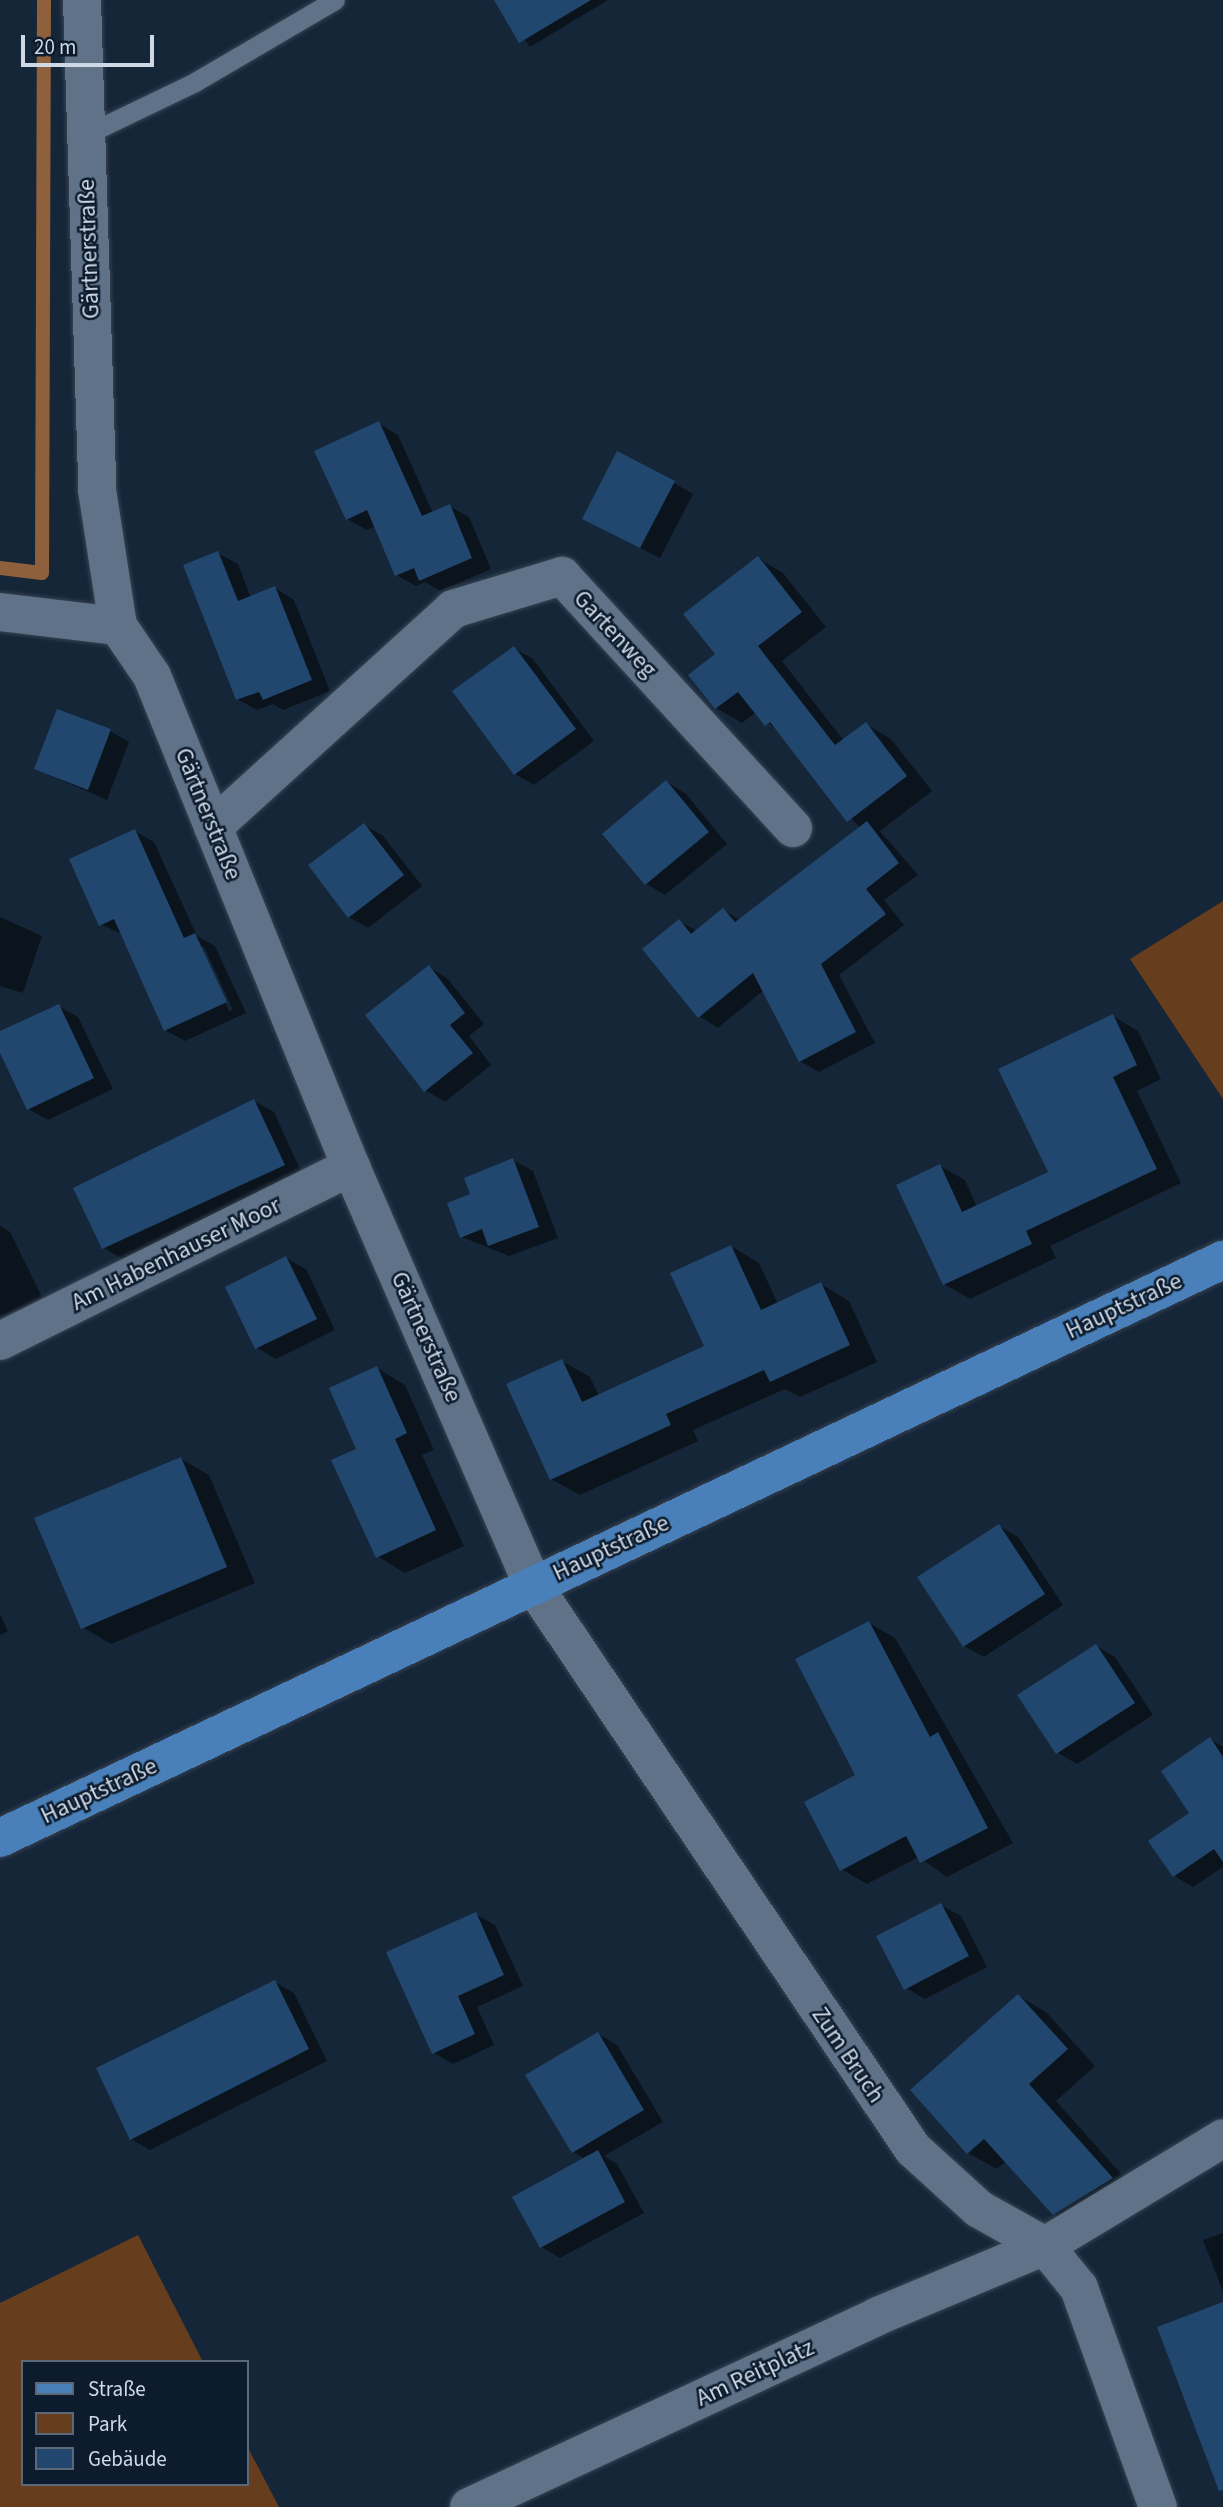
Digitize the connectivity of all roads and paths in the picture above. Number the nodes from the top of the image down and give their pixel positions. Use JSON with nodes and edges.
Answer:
{"nodes":[{"id":1,"x":82,"y":0,"type":"edge"},
{"id":2,"x":335,"y":0,"type":"edge"},
{"id":3,"x":85,"y":135,"type":"junction"},
{"id":4,"x":0,"y":612,"type":"edge"},
{"id":5,"x":118,"y":626,"type":"junction"},
{"id":6,"x":213,"y":827,"type":"junction"},
{"id":7,"x":793,"y":828,"type":"dead end"},
{"id":8,"x":351,"y":1167,"type":"junction"},
{"id":9,"x":1223,"y":1260,"type":"edge"},
{"id":10,"x":0,"y":1341,"type":"edge"},
{"id":11,"x":533,"y":1585,"type":"junction"},
{"id":12,"x":0,"y":1838,"type":"edge"},
{"id":13,"x":1223,"y":2138,"type":"edge"},
{"id":14,"x":1045,"y":2246,"type":"junction"},
{"id":15,"x":469,"y":2507,"type":"edge"},
{"id":16,"x":1158,"y":2507,"type":"edge"}],
"edges":[{"from":1,"to":3,"type":"street","name":"Gärtnerstraße"},
{"from":2,"to":3,"type":"lane"},
{"from":3,"to":5,"type":"street","name":"Gärtnerstraße"},
{"from":4,"to":5,"type":"street"},
{"from":5,"to":6,"type":"street","name":"Gärtnerstraße"},
{"from":6,"to":7,"type":"street","name":"Gartenweg"},
{"from":6,"to":8,"type":"street","name":"Gärtnerstraße"},
{"from":8,"to":10,"type":"street","name":"Am Habenhauser Moor"},
{"from":8,"to":11,"type":"street","name":"Gärtnerstraße"},
{"from":9,"to":11,"type":"main road","name":"Hauptstraße"},
{"from":11,"to":12,"type":"main road","name":"Hauptstraße"},
{"from":11,"to":14,"type":"street","name":"Zum Bruch"},
{"from":13,"to":14,"type":"street","name":"Am Reitplatz"},
{"from":14,"to":15,"type":"street","name":"Am Reitplatz"},
{"from":14,"to":16,"type":"street","name":"Zum Bruch"}]}
